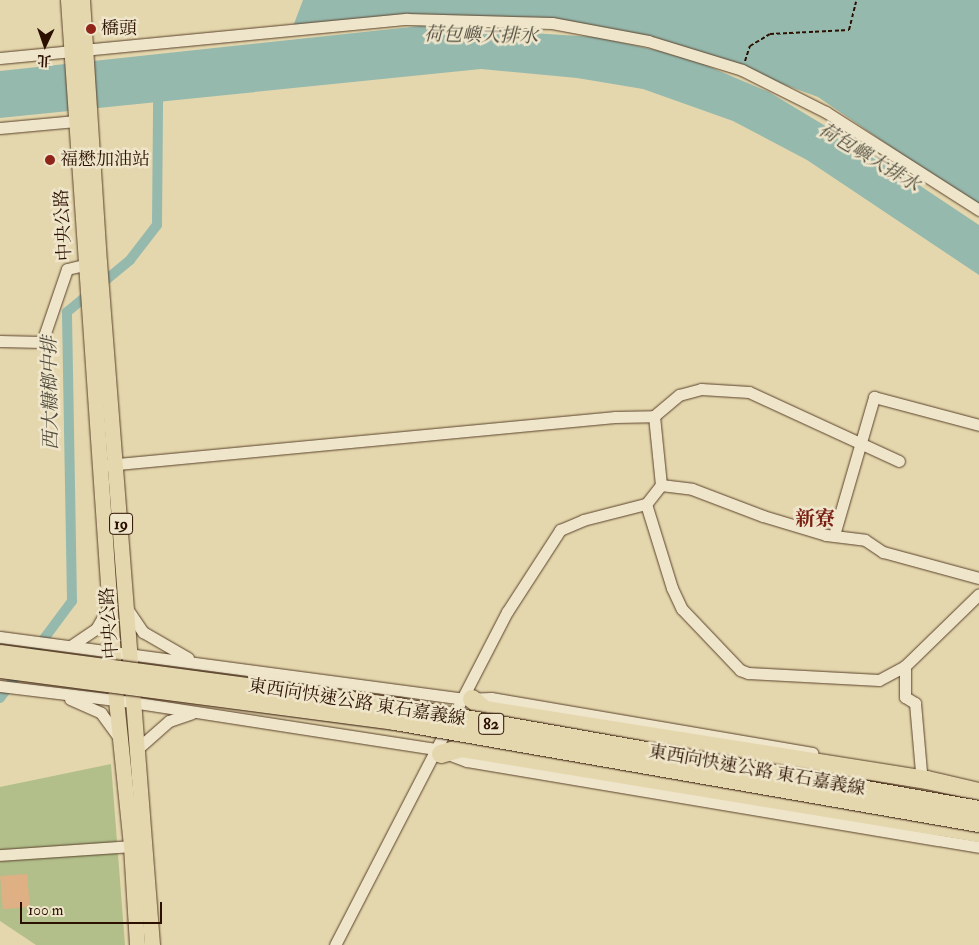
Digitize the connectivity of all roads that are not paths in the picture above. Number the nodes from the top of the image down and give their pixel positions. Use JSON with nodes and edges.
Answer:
{"nodes":[{"id":1,"x":68,"y":0,"type":"edge"},
{"id":2,"x":82,"y":0,"type":"edge"},
{"id":3,"x":79,"y":55,"type":"junction"},
{"id":4,"x":0,"y":58,"type":"edge"},
{"id":5,"x":80,"y":117,"type":"junction"},
{"id":6,"x":0,"y":128,"type":"edge"},
{"id":7,"x":979,"y":210,"type":"edge"},
{"id":8,"x":90,"y":269,"type":"junction"},
{"id":9,"x":95,"y":302,"type":"junction"},
{"id":10,"x":0,"y":341,"type":"edge"},
{"id":11,"x":654,"y":416,"type":"junction"},
{"id":12,"x":979,"y":425,"type":"edge"},
{"id":13,"x":862,"y":445,"type":"junction"},
{"id":14,"x":899,"y":461,"type":"dead end"},
{"id":15,"x":100,"y":465,"type":"junction"},
{"id":16,"x":116,"y":465,"type":"junction"},
{"id":17,"x":661,"y":485,"type":"junction"},
{"id":18,"x":646,"y":504,"type":"junction"},
{"id":19,"x":834,"y":535,"type":"junction"},
{"id":20,"x":979,"y":578,"type":"edge"},
{"id":21,"x":979,"y":594,"type":"edge"},
{"id":22,"x":110,"y":605,"type":"junction"},
{"id":23,"x":128,"y":610,"type":"junction"},
{"id":24,"x":0,"y":637,"type":"edge"},
{"id":25,"x":69,"y":645,"type":"junction"},
{"id":26,"x":113,"y":650,"type":"junction"},
{"id":27,"x":131,"y":652,"type":"junction"},
{"id":28,"x":0,"y":654,"type":"edge"},
{"id":29,"x":193,"y":662,"type":"junction"},
{"id":30,"x":905,"y":666,"type":"junction"},
{"id":31,"x":0,"y":669,"type":"edge"},
{"id":32,"x":0,"y":686,"type":"edge"},
{"id":33,"x":57,"y":693,"type":"junction"},
{"id":34,"x":467,"y":699,"type":"junction"},
{"id":35,"x":116,"y":700,"type":"junction"},
{"id":36,"x":132,"y":702,"type":"junction"},
{"id":37,"x":194,"y":712,"type":"junction"},
{"id":38,"x":120,"y":739,"type":"junction"},
{"id":39,"x":136,"y":750,"type":"junction"},
{"id":40,"x":438,"y":751,"type":"junction"},
{"id":41,"x":921,"y":772,"type":"junction"},
{"id":42,"x":979,"y":784,"type":"edge"},
{"id":43,"x":979,"y":792,"type":"edge"},
{"id":44,"x":979,"y":810,"type":"edge"},
{"id":45,"x":979,"y":823,"type":"edge"},
{"id":46,"x":979,"y":833,"type":"edge"},
{"id":47,"x":132,"y":846,"type":"junction"},
{"id":48,"x":979,"y":846,"type":"edge"},
{"id":49,"x":0,"y":855,"type":"edge"},
{"id":50,"x":140,"y":886,"type":"junction"},
{"id":51,"x":137,"y":945,"type":"edge"},
{"id":52,"x":152,"y":945,"type":"edge"},
{"id":53,"x":335,"y":945,"type":"edge"}],
"edges":[{"from":1,"to":3,"type":"main road","number":"19"},
{"from":2,"to":3,"type":"main road","number":"19"},
{"from":3,"to":4,"type":"street"},
{"from":3,"to":5,"type":"main road","number":"19"},
{"from":3,"to":7,"type":"street"},
{"from":5,"to":6,"type":"street"},
{"from":5,"to":8,"type":"main road","name":"中央公路","number":"19"},
{"from":8,"to":9,"type":"main road","number":"19"},
{"from":8,"to":10,"type":"street"},
{"from":9,"to":15,"type":"main road","name":"中央公路","number":"19"},
{"from":9,"to":16,"type":"main road","name":"中央公路","number":"19"},
{"from":11,"to":13,"type":"street"},
{"from":11,"to":16,"type":"street"},
{"from":11,"to":17,"type":"street"},
{"from":12,"to":13,"type":"street"},
{"from":13,"to":14,"type":"street"},
{"from":13,"to":19,"type":"street"},
{"from":15,"to":16,"type":"street"},
{"from":15,"to":22,"type":"main road","name":"中央公路","number":"19"},
{"from":16,"to":23,"type":"main road","name":"中央公路","number":"19"},
{"from":17,"to":18,"type":"street"},
{"from":17,"to":19,"type":"street"},
{"from":18,"to":30,"type":"street"},
{"from":18,"to":34,"type":"street"},
{"from":19,"to":20,"type":"street"},
{"from":21,"to":30,"type":"street"},
{"from":22,"to":25,"type":"street"},
{"from":22,"to":26,"type":"main road","name":"中央公路","number":"19"},
{"from":23,"to":27,"type":"main road","name":"中央公路","number":"19"},
{"from":23,"to":29,"type":"street"},
{"from":24,"to":25,"type":"street"},
{"from":25,"to":26,"type":"street"},
{"from":26,"to":27,"type":"street"},
{"from":26,"to":35,"type":"main road","name":"中央公路","number":"19"},
{"from":27,"to":29,"type":"street"},
{"from":27,"to":36,"type":"main road","name":"中央公路","number":"19"},
{"from":28,"to":44,"type":"highway","name":"東西向快速公路 東石嘉義線","number":"82","bridge":true},
{"from":29,"to":34,"type":"street"},
{"from":30,"to":41,"type":"street"},
{"from":31,"to":45,"type":"highway","name":"東西向快速公路 東石嘉義線","number":"82","bridge":true},
{"from":32,"to":33,"type":"street"},
{"from":33,"to":35,"type":"street"},
{"from":33,"to":38,"type":"street"},
{"from":34,"to":40,"type":"street"},
{"from":34,"to":41,"type":"street"},
{"from":34,"to":43,"type":"highway"},
{"from":35,"to":36,"type":"street"},
{"from":35,"to":38,"type":"main road","name":"中央公路","number":"19"},
{"from":36,"to":37,"type":"street"},
{"from":36,"to":39,"type":"main road","name":"中央公路","number":"19"},
{"from":37,"to":39,"type":"street"},
{"from":37,"to":40,"type":"street"},
{"from":38,"to":47,"type":"main road","name":"中央公路","number":"19"},
{"from":39,"to":50,"type":"main road","name":"中央公路","number":"19"},
{"from":40,"to":46,"type":"highway"},
{"from":40,"to":48,"type":"street"},
{"from":40,"to":53,"type":"street"},
{"from":41,"to":42,"type":"street"},
{"from":47,"to":49,"type":"street"},
{"from":47,"to":50,"type":"main road","name":"中央公路","number":"19"},
{"from":50,"to":51,"type":"main road","name":"中央公路","number":"19"},
{"from":50,"to":52,"type":"main road","name":"中央公路","number":"19"}]}
